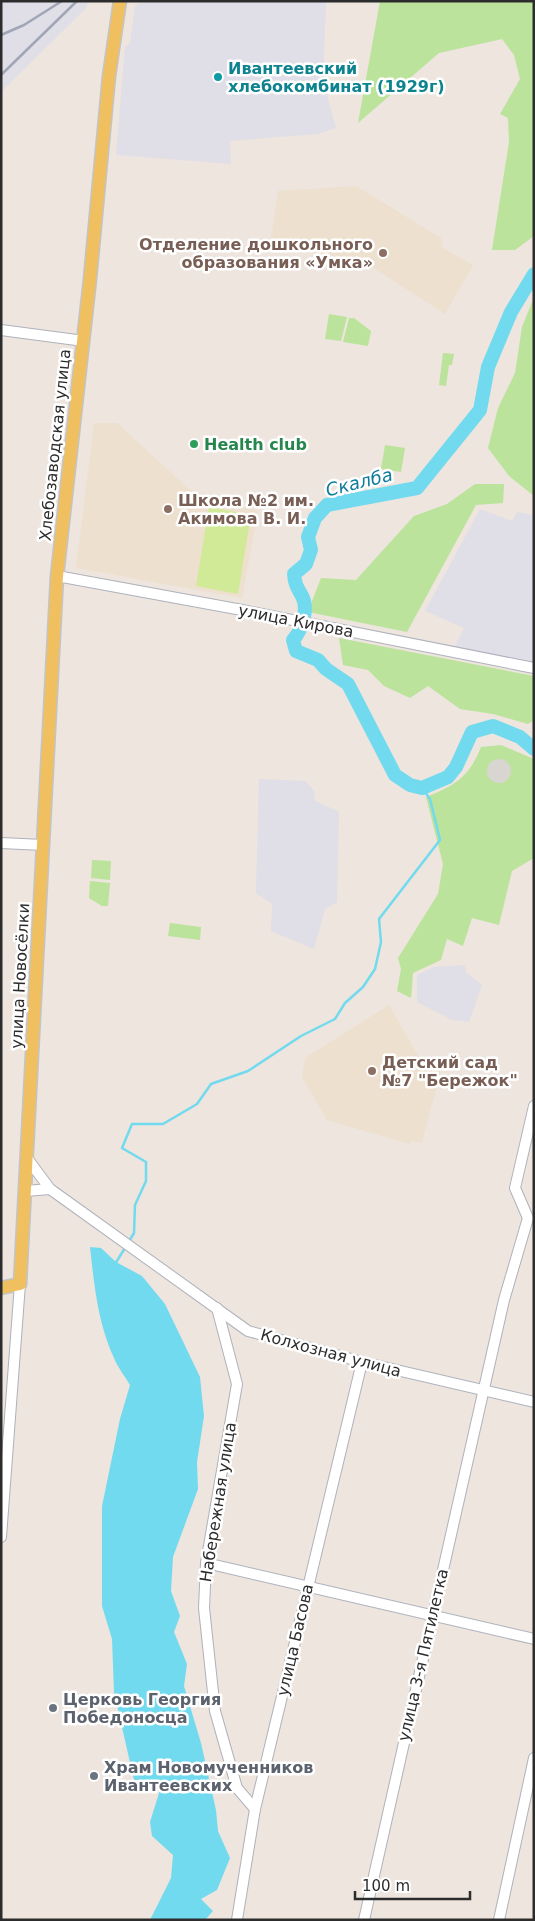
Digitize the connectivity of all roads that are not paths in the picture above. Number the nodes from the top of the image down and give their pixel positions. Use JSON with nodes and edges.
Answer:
{"nodes":[{"id":1,"x":120,"y":1,"type":"edge"},
{"id":2,"x":1,"y":330,"type":"edge"},
{"id":3,"x":84,"y":341,"type":"junction"},
{"id":4,"x":57,"y":576,"type":"junction"},
{"id":5,"x":534,"y":668,"type":"edge"},
{"id":6,"x":1,"y":843,"type":"edge"},
{"id":7,"x":43,"y":844,"type":"junction"},
{"id":8,"x":40,"y":895,"type":"joint"},
{"id":9,"x":534,"y":1106,"type":"edge"},
{"id":10,"x":27,"y":1158,"type":"junction"},
{"id":11,"x":50,"y":1189,"type":"junction"},
{"id":12,"x":25,"y":1191,"type":"junction"},
{"id":13,"x":20,"y":1284,"type":"junction"},
{"id":14,"x":1,"y":1288,"type":"edge"},
{"id":15,"x":217,"y":1308,"type":"junction"},
{"id":16,"x":362,"y":1362,"type":"junction"},
{"id":17,"x":484,"y":1390,"type":"junction"},
{"id":18,"x":534,"y":1402,"type":"edge"},
{"id":19,"x":1,"y":1537,"type":"edge"},
{"id":20,"x":206,"y":1563,"type":"junction"},
{"id":21,"x":307,"y":1588,"type":"junction"},
{"id":22,"x":432,"y":1616,"type":"junction"},
{"id":23,"x":534,"y":1640,"type":"edge"},
{"id":24,"x":534,"y":1758,"type":"edge"},
{"id":25,"x":255,"y":1809,"type":"junction"},
{"id":26,"x":236,"y":1920,"type":"edge"},
{"id":27,"x":364,"y":1920,"type":"edge"},
{"id":28,"x":499,"y":1920,"type":"edge"}],
"edges":[{"from":1,"to":3,"type":"main road","name":"Хлебозаводская улица"},
{"from":2,"to":3,"type":"street"},
{"from":3,"to":4,"type":"main road","name":"Хлебозаводская улица"},
{"from":4,"to":5,"type":"street","name":"улица Кирова"},
{"from":4,"to":7,"type":"main road","name":"Хлебозаводская улица"},
{"from":6,"to":7,"type":"street"},
{"from":7,"to":8,"type":"main road","name":"Хлебозаводская улица"},
{"from":8,"to":10,"type":"main road","name":"улица Новосёлки"},
{"from":9,"to":17,"type":"street","name":"улица 3-я Пятилетка"},
{"from":10,"to":11,"type":"street","name":"Колхозная улица"},
{"from":10,"to":12,"type":"main road","name":"улица Новосёлки"},
{"from":11,"to":12,"type":"street"},
{"from":11,"to":15,"type":"street","name":"Колхозная улица"},
{"from":12,"to":13,"type":"main road","name":"улица Новосёлки"},
{"from":13,"to":14,"type":"main road"},
{"from":13,"to":19,"type":"street","name":"улица Новосёлки"},
{"from":15,"to":16,"type":"street","name":"Колхозная улица"},
{"from":15,"to":20,"type":"street","name":"Набережная улица"},
{"from":16,"to":17,"type":"street","name":"Колхозная улица"},
{"from":16,"to":21,"type":"street","name":"улица Басова"},
{"from":17,"to":18,"type":"street","name":"Колхозная улица"},
{"from":17,"to":22,"type":"street","name":"улица 3-я Пятилетка"},
{"from":20,"to":21,"type":"street"},
{"from":20,"to":25,"type":"street","name":"Набережная улица"},
{"from":21,"to":22,"type":"street"},
{"from":21,"to":25,"type":"street","name":"улица Басова"},
{"from":22,"to":23,"type":"street"},
{"from":22,"to":27,"type":"street","name":"улица 3-я Пятилетка"},
{"from":24,"to":28,"type":"street"},
{"from":25,"to":26,"type":"street","name":"улица Басова"}]}
